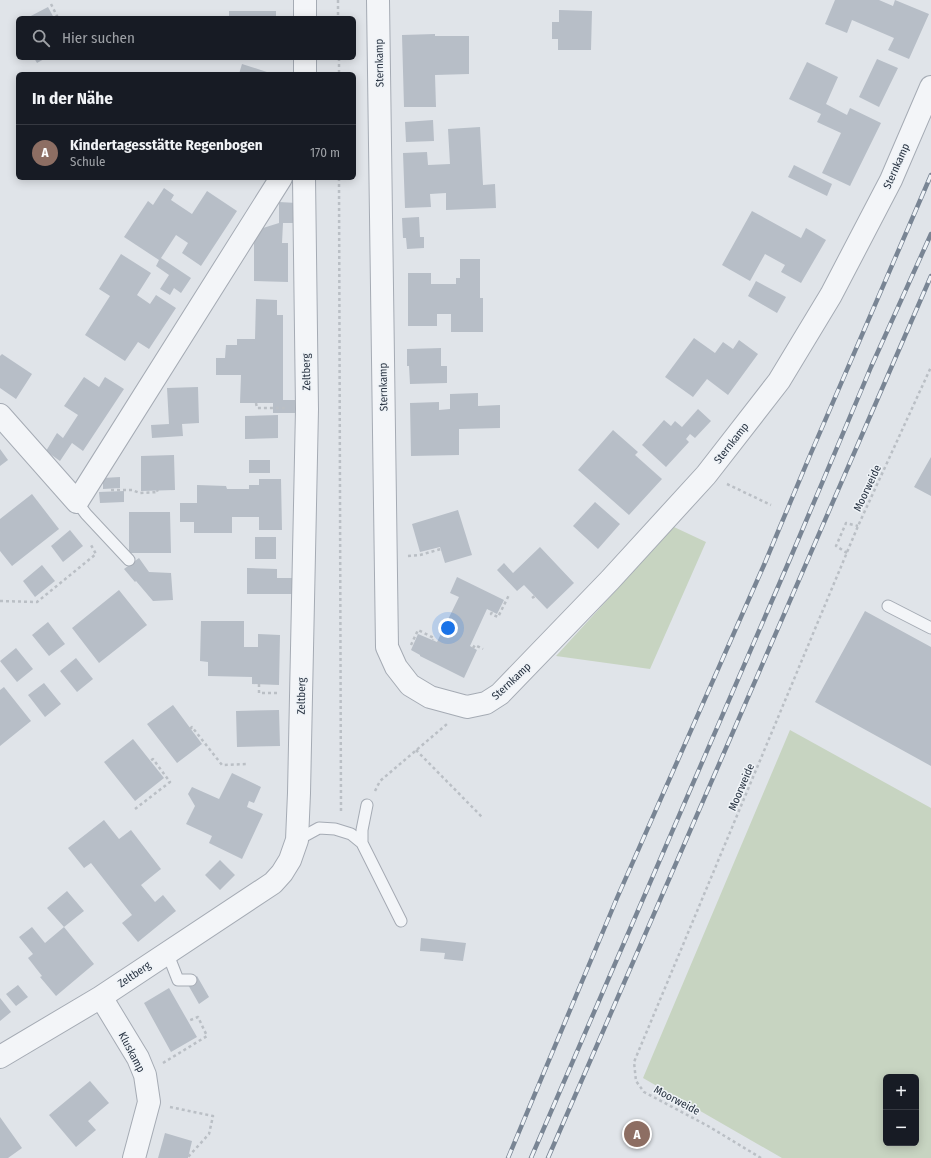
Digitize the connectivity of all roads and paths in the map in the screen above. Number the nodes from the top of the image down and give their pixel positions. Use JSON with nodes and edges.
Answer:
{"nodes":[{"id":1,"x":306,"y":0,"type":"edge"},
{"id":2,"x":338,"y":0,"type":"edge"},
{"id":3,"x":378,"y":0,"type":"edge"},
{"id":4,"x":51,"y":4,"type":"dead end"},
{"id":5,"x":57,"y":16,"type":"edge"},
{"id":6,"x":305,"y":16,"type":"edge"},
{"id":7,"x":338,"y":16,"type":"edge"},
{"id":8,"x":305,"y":60,"type":"edge"},
{"id":9,"x":339,"y":60,"type":"edge"},
{"id":10,"x":305,"y":72,"type":"edge"},
{"id":11,"x":339,"y":72,"type":"edge"},
{"id":12,"x":931,"y":87,"type":"edge"},
{"id":13,"x":280,"y":180,"type":"edge"},
{"id":14,"x":304,"y":180,"type":"edge"},
{"id":15,"x":339,"y":180,"type":"edge"},
{"id":16,"x":931,"y":367,"type":"edge"},
{"id":17,"x":256,"y":403,"type":"dead end"},
{"id":18,"x":307,"y":409,"type":"junction"},
{"id":19,"x":0,"y":415,"type":"edge"},
{"id":20,"x":157,"y":490,"type":"dead end"},
{"id":21,"x":739,"y":490,"type":"dead end"},
{"id":22,"x":81,"y":496,"type":"junction"},
{"id":23,"x":771,"y":505,"type":"dead end"},
{"id":24,"x":858,"y":526,"type":"junction"},
{"id":25,"x":90,"y":543,"type":"dead end"},
{"id":26,"x":441,"y":550,"type":"dead end"},
{"id":27,"x":847,"y":553,"type":"junction"},
{"id":28,"x":386,"y":557,"type":"junction"},
{"id":29,"x":129,"y":560,"type":"dead end"},
{"id":30,"x":509,"y":595,"type":"dead end"},
{"id":31,"x":0,"y":601,"type":"edge"},
{"id":32,"x":888,"y":606,"type":"dead end"},
{"id":33,"x":492,"y":612,"type":"dead end"},
{"id":34,"x":931,"y":628,"type":"edge"},
{"id":35,"x":433,"y":640,"type":"dead end"},
{"id":36,"x":474,"y":648,"type":"dead end"},
{"id":37,"x":483,"y":649,"type":"dead end"},
{"id":38,"x":408,"y":651,"type":"dead end"},
{"id":39,"x":259,"y":684,"type":"dead end"},
{"id":40,"x":300,"y":693,"type":"junction"},
{"id":41,"x":467,"y":707,"type":"junction"},
{"id":42,"x":190,"y":729,"type":"dead end"},
{"id":43,"x":416,"y":750,"type":"junction"},
{"id":44,"x":150,"y":761,"type":"dead end"},
{"id":45,"x":247,"y":764,"type":"dead end"},
{"id":46,"x":367,"y":806,"type":"joint"},
{"id":47,"x":135,"y":809,"type":"dead end"},
{"id":48,"x":482,"y":817,"type":"dead end"},
{"id":49,"x":319,"y":828,"type":"junction"},
{"id":50,"x":297,"y":840,"type":"junction"},
{"id":51,"x":362,"y":844,"type":"junction"},
{"id":52,"x":401,"y":920,"type":"dead end"},
{"id":53,"x":167,"y":952,"type":"junction"},
{"id":54,"x":191,"y":980,"type":"dead end"},
{"id":55,"x":101,"y":997,"type":"junction"},
{"id":56,"x":188,"y":1022,"type":"dead end"},
{"id":57,"x":0,"y":1057,"type":"edge"},
{"id":58,"x":145,"y":1075,"type":"junction"},
{"id":59,"x":149,"y":1102,"type":"junction"},
{"id":60,"x":134,"y":1158,"type":"edge"},
{"id":61,"x":188,"y":1158,"type":"edge"},
{"id":62,"x":761,"y":1158,"type":"edge"}],
"edges":[{"from":1,"to":6,"type":"street"},
{"from":2,"to":7,"type":"path"},
{"from":3,"to":28,"type":"street","name":"Sternkamp"},
{"from":4,"to":5,"type":"path"},
{"from":8,"to":10,"type":"street"},
{"from":9,"to":11,"type":"path"},
{"from":12,"to":41,"type":"street","name":"Sternkamp"},
{"from":13,"to":22,"type":"street"},
{"from":14,"to":18,"type":"street","name":"Zeltberg"},
{"from":15,"to":49,"type":"path"},
{"from":16,"to":24,"type":"path","name":"Moorweide"},
{"from":17,"to":18,"type":"path"},
{"from":18,"to":40,"type":"street","name":"Zeltberg"},
{"from":19,"to":22,"type":"street"},
{"from":20,"to":22,"type":"path"},
{"from":21,"to":23,"type":"path"},
{"from":22,"to":29,"type":"lane"},
{"from":24,"to":27,"type":"path","name":"Moorweide"},
{"from":24,"to":27,"type":"path"},
{"from":25,"to":31,"type":"path"},
{"from":26,"to":28,"type":"path"},
{"from":27,"to":62,"type":"path","name":"Moorweide"},
{"from":28,"to":41,"type":"street","name":"Sternkamp"},
{"from":30,"to":33,"type":"path"},
{"from":32,"to":34,"type":"lane"},
{"from":35,"to":38,"type":"path"},
{"from":36,"to":37,"type":"path"},
{"from":39,"to":40,"type":"path"},
{"from":40,"to":50,"type":"street","name":"Zeltberg"},
{"from":41,"to":43,"type":"path"},
{"from":42,"to":45,"type":"path"},
{"from":43,"to":46,"type":"path"},
{"from":43,"to":48,"type":"path"},
{"from":44,"to":47,"type":"path"},
{"from":46,"to":51,"type":"lane"},
{"from":49,"to":50,"type":"lane"},
{"from":49,"to":51,"type":"lane"},
{"from":50,"to":53,"type":"street","name":"Zeltberg"},
{"from":51,"to":52,"type":"lane"},
{"from":53,"to":54,"type":"lane"},
{"from":53,"to":55,"type":"street","name":"Zeltberg"},
{"from":55,"to":57,"type":"street","name":"Zeltberg"},
{"from":55,"to":58,"type":"street","name":"Kluskamp"},
{"from":56,"to":58,"type":"path"},
{"from":58,"to":59,"type":"street","name":"Kluskamp"},
{"from":59,"to":60,"type":"street","name":"Kluskamp"},
{"from":59,"to":61,"type":"path"}]}
